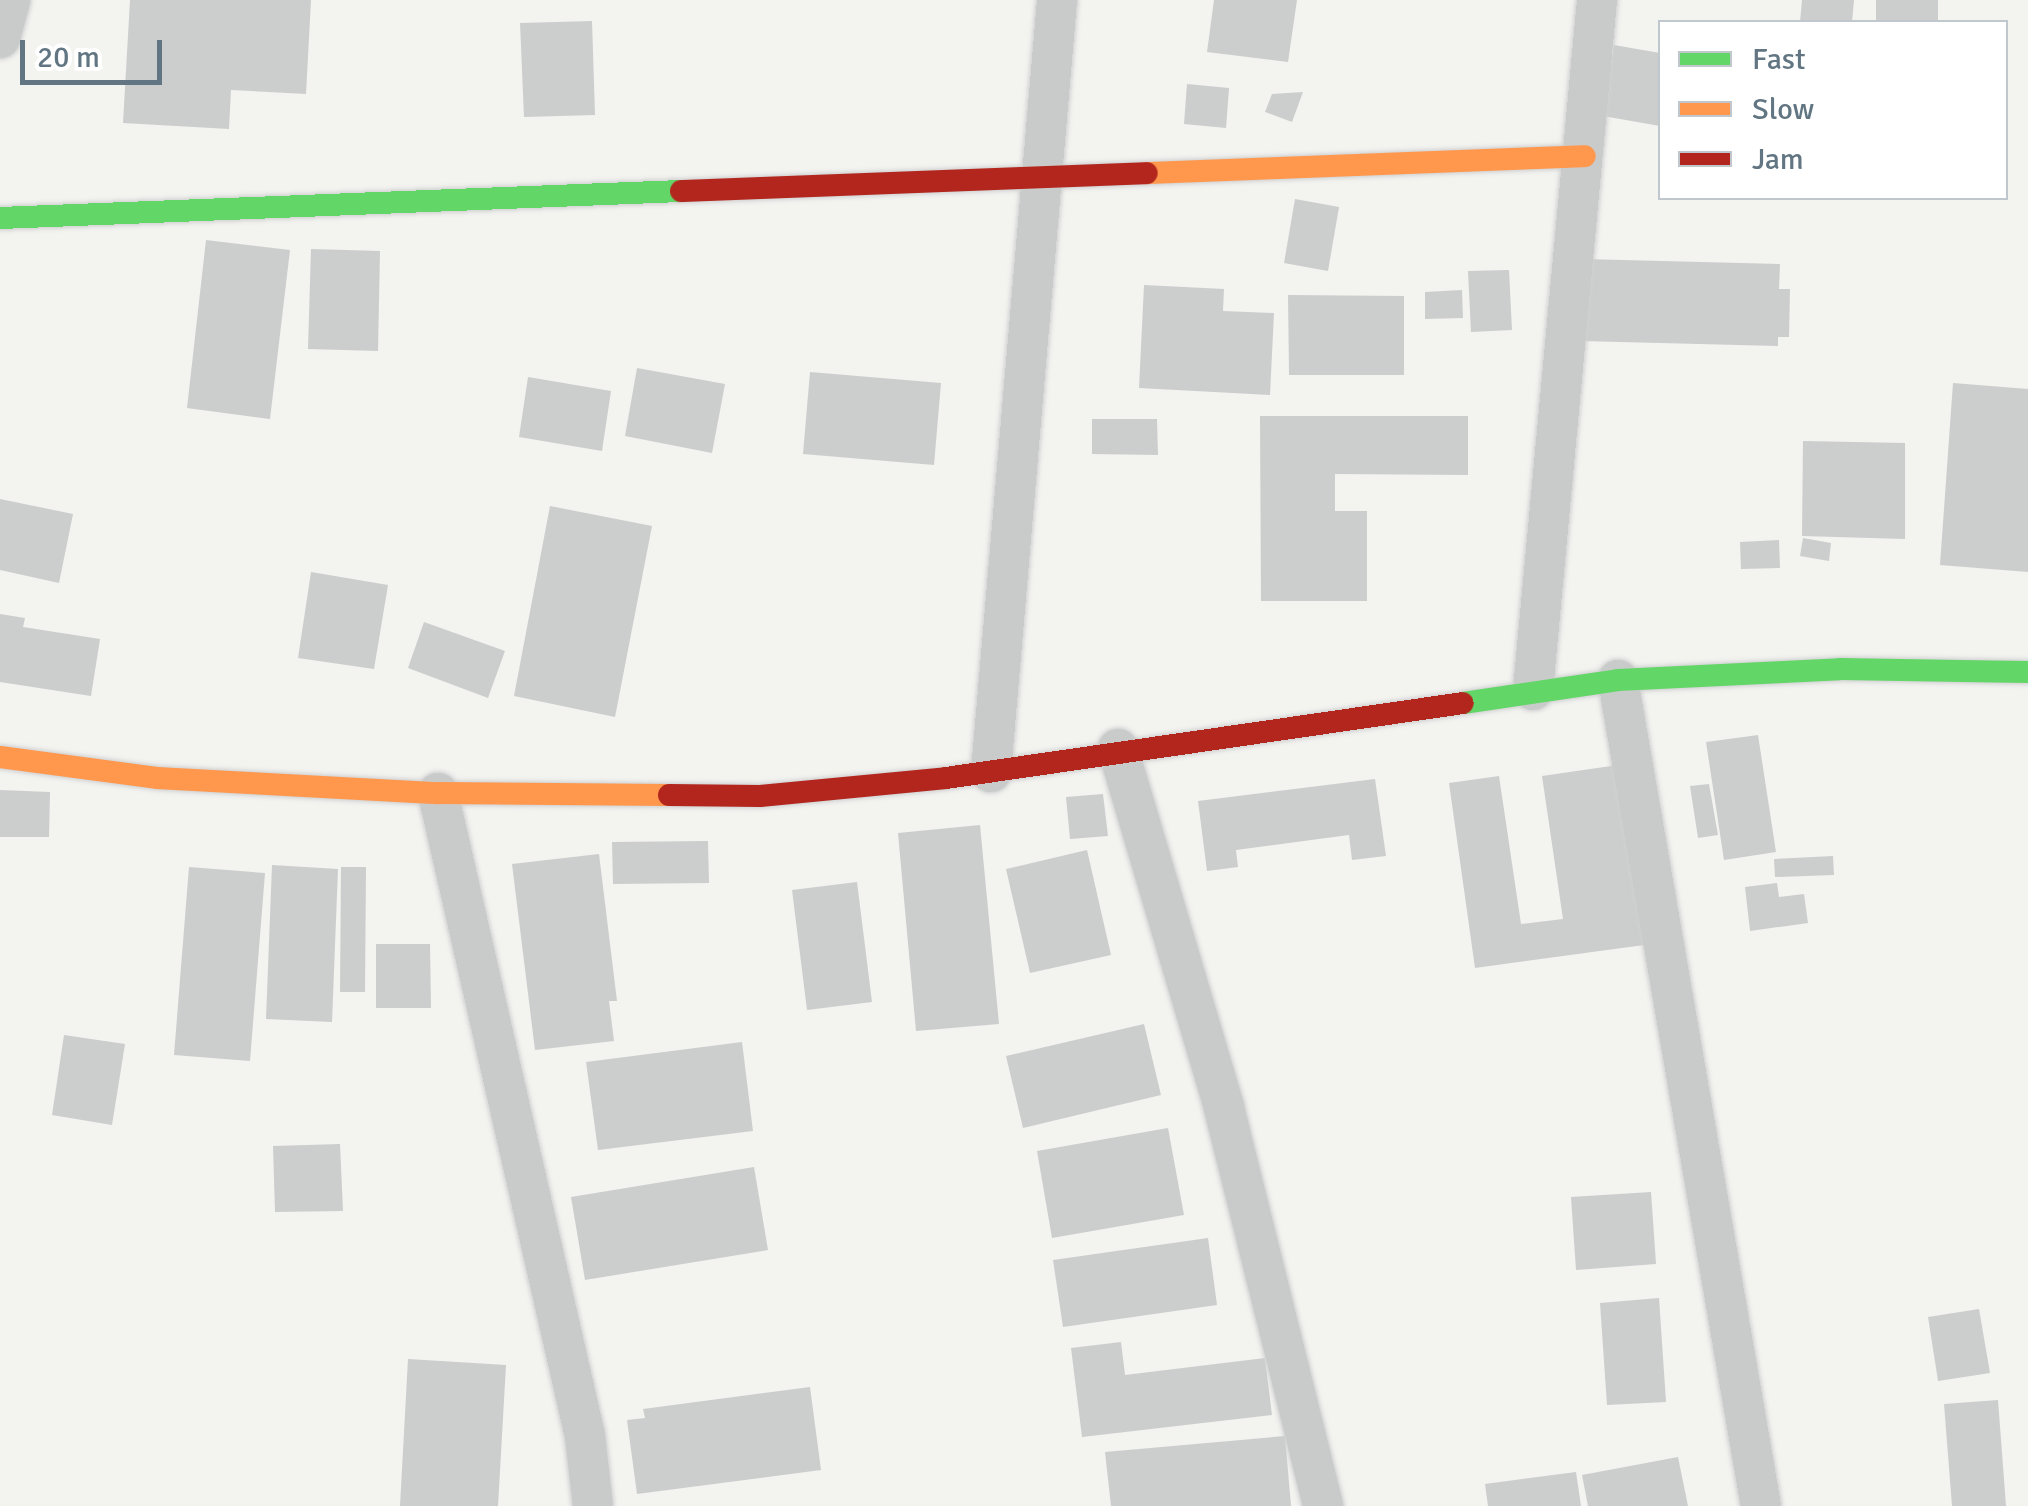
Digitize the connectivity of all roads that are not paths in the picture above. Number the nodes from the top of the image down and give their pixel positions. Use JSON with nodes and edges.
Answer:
{"nodes":[{"id":1,"x":10,"y":0,"type":"edge"},
{"id":2,"x":1057,"y":0,"type":"edge"},
{"id":3,"x":1596,"y":0,"type":"edge"},
{"id":4,"x":0,"y":38,"type":"edge"},
{"id":5,"x":1585,"y":156,"type":"junction"},
{"id":6,"x":1045,"y":181,"type":"junction"},
{"id":7,"x":0,"y":218,"type":"edge"},
{"id":8,"x":2028,"y":672,"type":"edge"},
{"id":9,"x":1618,"y":680,"type":"junction"},
{"id":10,"x":1532,"y":690,"type":"junction"},
{"id":11,"x":1118,"y":749,"type":"junction"},
{"id":12,"x":0,"y":757,"type":"edge"},
{"id":13,"x":991,"y":772,"type":"junction"},
{"id":14,"x":438,"y":793,"type":"junction"},
{"id":15,"x":593,"y":1506,"type":"edge"},
{"id":16,"x":1323,"y":1506,"type":"edge"},
{"id":17,"x":1761,"y":1506,"type":"edge"}],
"edges":[{"from":1,"to":4,"type":"street"},
{"from":2,"to":6,"type":"street"},
{"from":3,"to":5,"type":"street"},
{"from":5,"to":6,"type":"street"},
{"from":5,"to":10,"type":"street"},
{"from":6,"to":7,"type":"street"},
{"from":6,"to":13,"type":"street"},
{"from":8,"to":9,"type":"street"},
{"from":9,"to":10,"type":"street"},
{"from":9,"to":17,"type":"street"},
{"from":10,"to":11,"type":"street"},
{"from":11,"to":13,"type":"street"},
{"from":11,"to":16,"type":"street"},
{"from":12,"to":14,"type":"street"},
{"from":13,"to":14,"type":"street"},
{"from":14,"to":15,"type":"street"}]}
